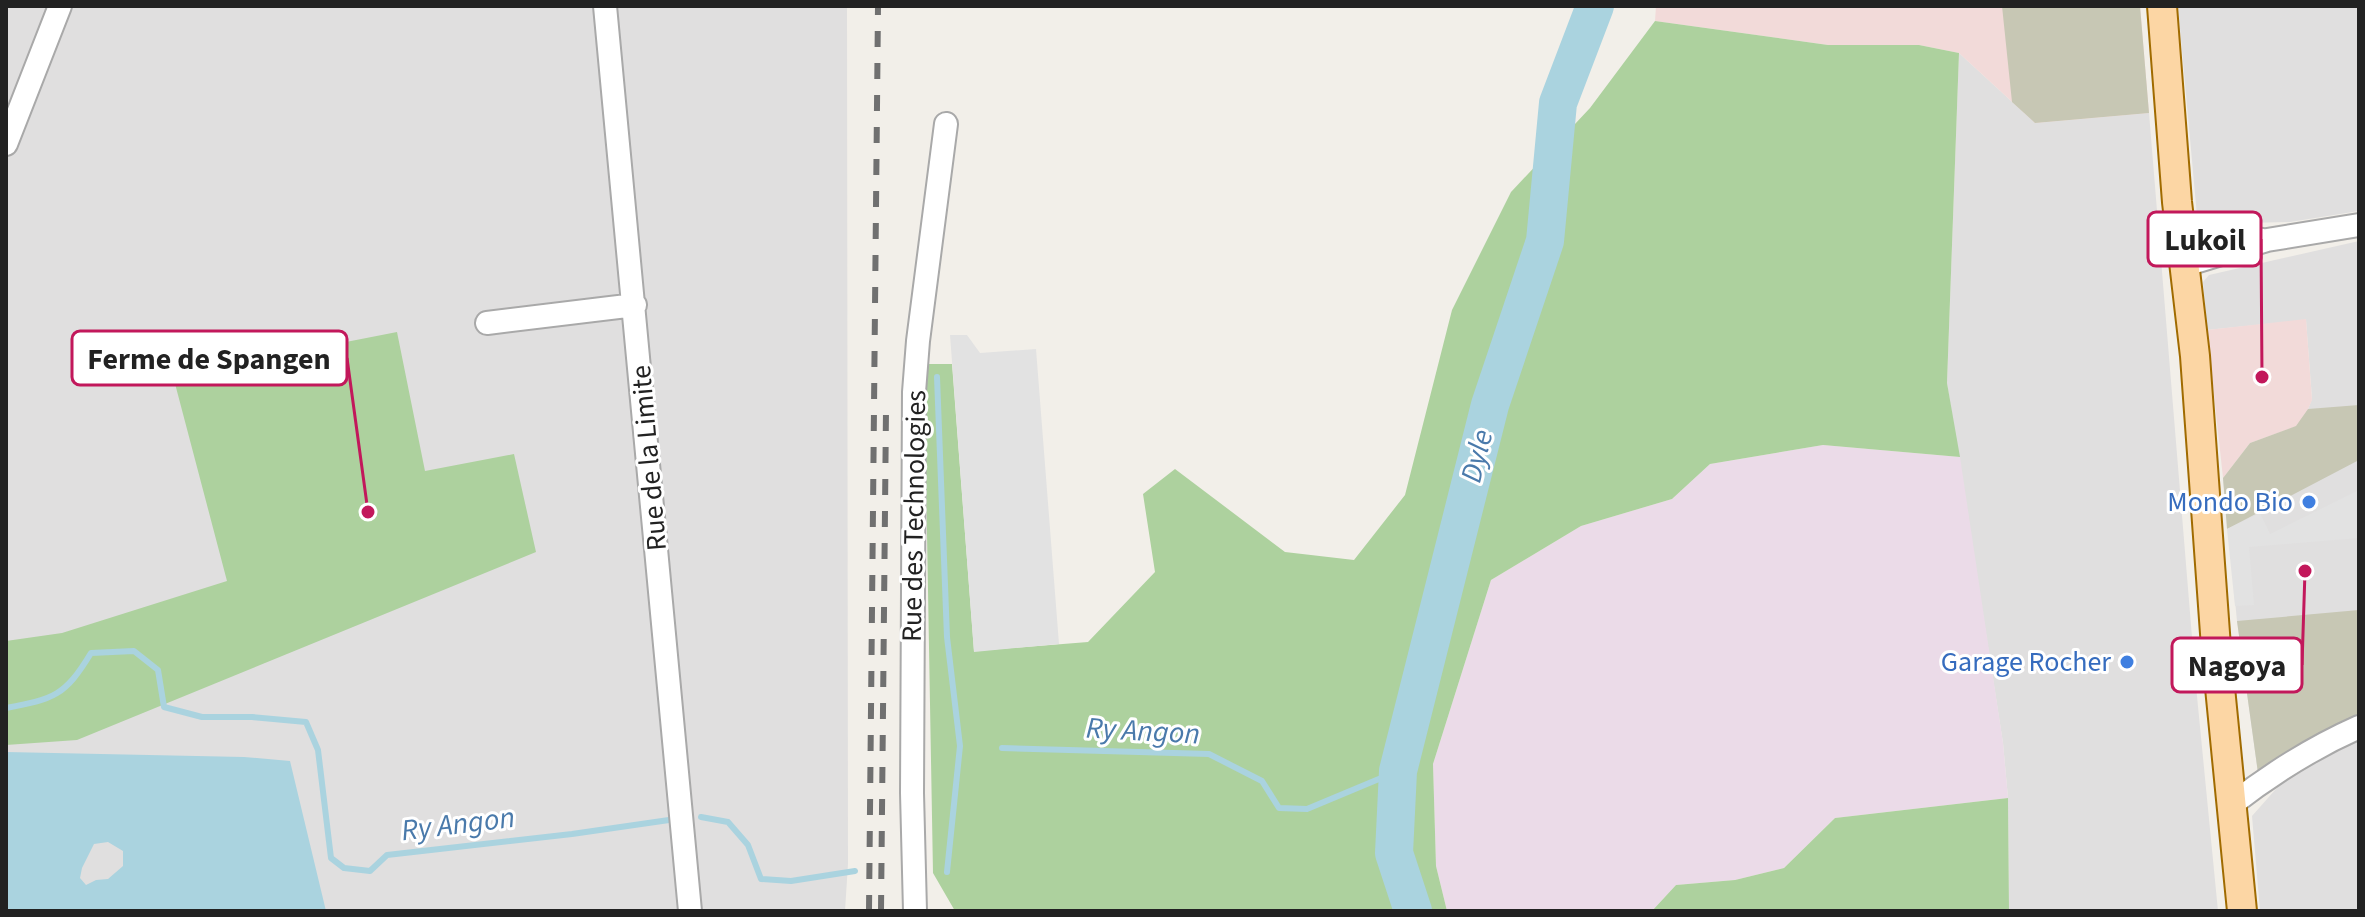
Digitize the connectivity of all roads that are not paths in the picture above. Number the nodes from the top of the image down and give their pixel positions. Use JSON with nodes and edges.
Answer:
{"nodes":[{"id":1,"x":60,"y":6,"type":"edge"},
{"id":2,"x":605,"y":6,"type":"edge"},
{"id":3,"x":2162,"y":6,"type":"edge"},
{"id":4,"x":946,"y":124,"type":"dead end"},
{"id":5,"x":6,"y":144,"type":"edge"},
{"id":6,"x":2359,"y":225,"type":"edge"},
{"id":7,"x":2180,"y":229,"type":"junction"},
{"id":8,"x":2267,"y":240,"type":"junction"},
{"id":9,"x":2185,"y":265,"type":"junction"},
{"id":10,"x":635,"y":305,"type":"junction"},
{"id":11,"x":487,"y":323,"type":"dead end"},
{"id":12,"x":2359,"y":727,"type":"edge"},
{"id":13,"x":2231,"y":805,"type":"junction"},
{"id":14,"x":690,"y":911,"type":"edge"},
{"id":15,"x":915,"y":911,"type":"edge"},
{"id":16,"x":2242,"y":911,"type":"edge"}],
"edges":[{"from":1,"to":5,"type":"street"},
{"from":2,"to":10,"type":"street","name":"Rue de la Limite"},
{"from":3,"to":7,"type":"main road"},
{"from":4,"to":15,"type":"street","name":"Rue des Technologies"},
{"from":6,"to":8,"type":"street"},
{"from":7,"to":8,"type":"street"},
{"from":7,"to":9,"type":"main road"},
{"from":8,"to":9,"type":"street"},
{"from":9,"to":13,"type":"main road"},
{"from":10,"to":11,"type":"street"},
{"from":10,"to":14,"type":"street","name":"Rue de la Limite"},
{"from":12,"to":13,"type":"street"},
{"from":13,"to":16,"type":"main road"}]}
